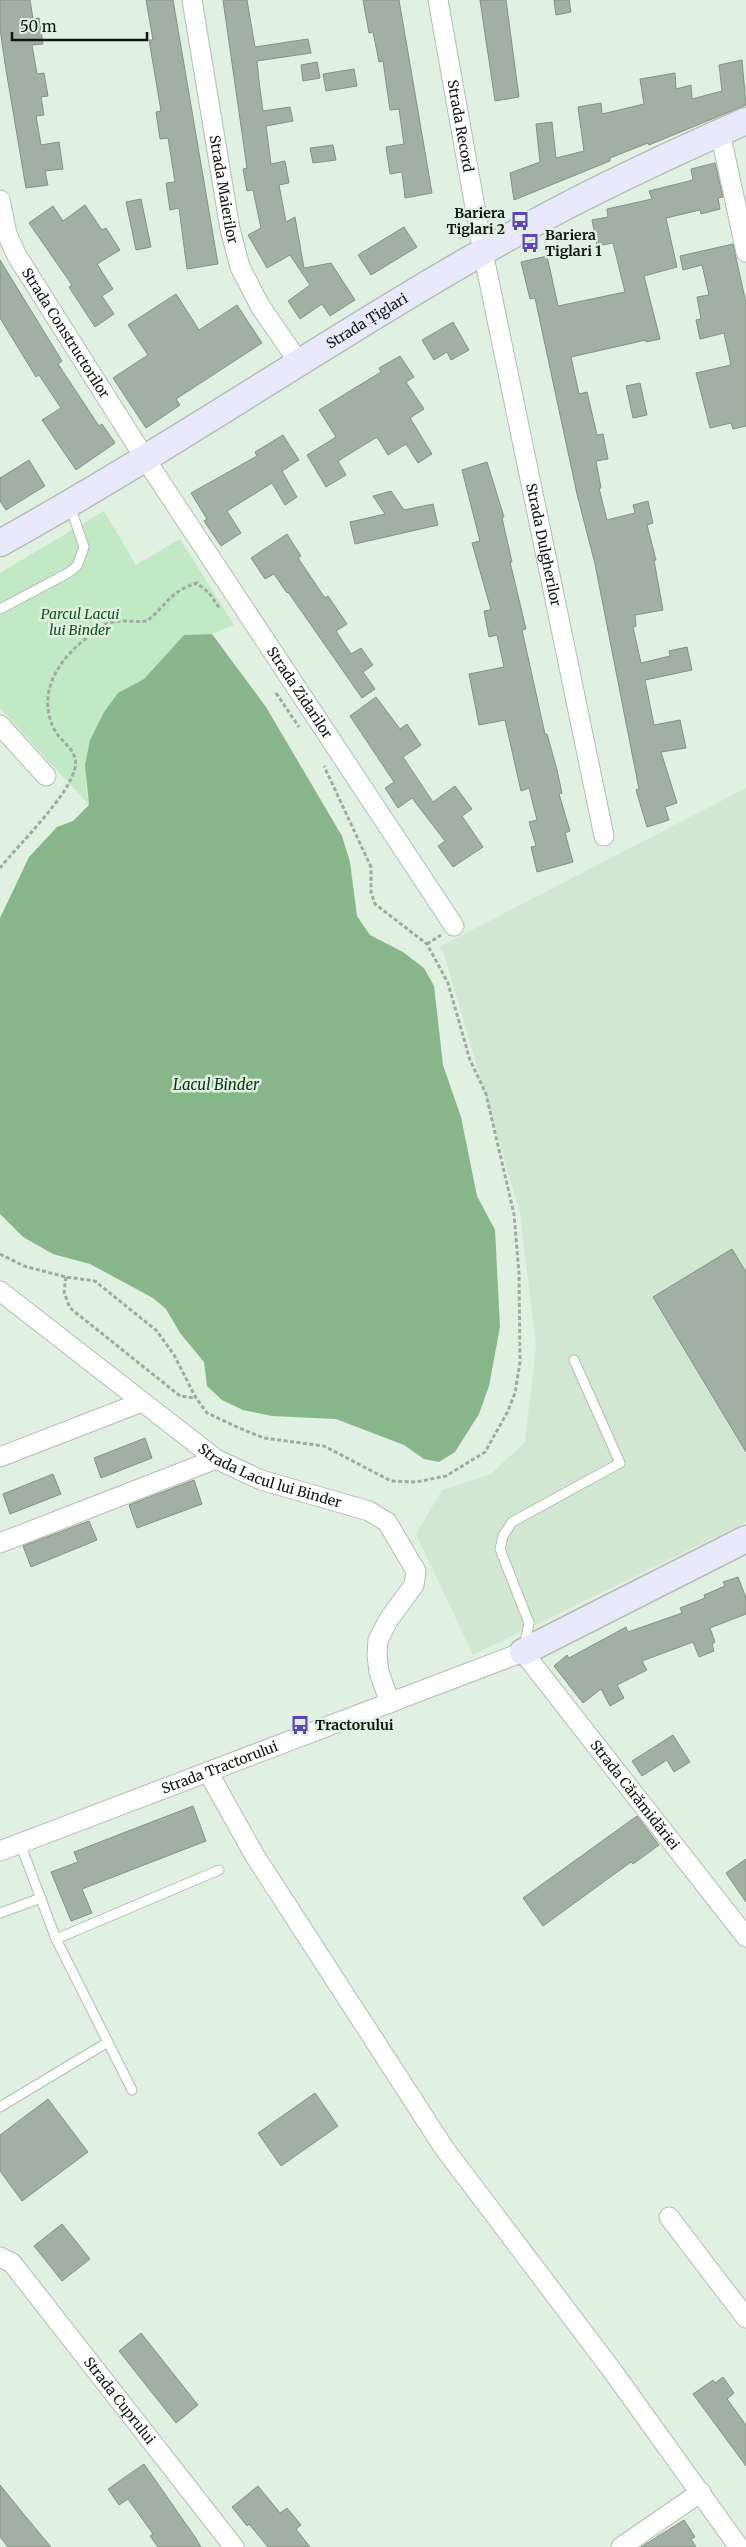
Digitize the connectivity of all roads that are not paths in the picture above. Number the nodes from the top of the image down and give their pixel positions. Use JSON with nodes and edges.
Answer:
{"nodes":[{"id":1,"x":192,"y":0,"type":"edge"},
{"id":2,"x":438,"y":0,"type":"edge"},
{"id":3,"x":746,"y":121,"type":"edge"},
{"id":4,"x":720,"y":132,"type":"junction"},
{"id":5,"x":0,"y":200,"type":"edge"},
{"id":6,"x":483,"y":252,"type":"junction"},
{"id":7,"x":746,"y":252,"type":"edge"},
{"id":8,"x":300,"y":364,"type":"junction"},
{"id":9,"x":146,"y":460,"type":"junction"},
{"id":10,"x":69,"y":505,"type":"junction"},
{"id":11,"x":0,"y":543,"type":"edge"},
{"id":12,"x":0,"y":609,"type":"edge"},
{"id":13,"x":0,"y":725,"type":"edge"},
{"id":14,"x":46,"y":776,"type":"dead end"},
{"id":15,"x":604,"y":836,"type":"dead end"},
{"id":16,"x":454,"y":926,"type":"dead end"},
{"id":17,"x":0,"y":1292,"type":"edge"},
{"id":18,"x":574,"y":1360,"type":"dead end"},
{"id":19,"x":142,"y":1402,"type":"junction"},
{"id":20,"x":0,"y":1456,"type":"edge"},
{"id":21,"x":216,"y":1460,"type":"junction"},
{"id":22,"x":746,"y":1539,"type":"edge"},
{"id":23,"x":0,"y":1543,"type":"edge"},
{"id":24,"x":523,"y":1652,"type":"junction"},
{"id":25,"x":390,"y":1703,"type":"junction"},
{"id":26,"x":208,"y":1772,"type":"junction"},
{"id":27,"x":20,"y":1843,"type":"junction"},
{"id":28,"x":0,"y":1851,"type":"edge"},
{"id":29,"x":219,"y":1870,"type":"dead end"},
{"id":30,"x":41,"y":1898,"type":"junction"},
{"id":31,"x":0,"y":1913,"type":"edge"},
{"id":32,"x":746,"y":1938,"type":"edge"},
{"id":33,"x":56,"y":1939,"type":"junction"},
{"id":34,"x":108,"y":2042,"type":"junction"},
{"id":35,"x":132,"y":2090,"type":"dead end"},
{"id":36,"x":0,"y":2106,"type":"edge"},
{"id":37,"x":670,"y":2217,"type":"dead end"},
{"id":38,"x":0,"y":2257,"type":"edge"},
{"id":39,"x":746,"y":2318,"type":"edge"},
{"id":40,"x":701,"y":2492,"type":"junction"},
{"id":41,"x":234,"y":2547,"type":"edge"},
{"id":42,"x":621,"y":2547,"type":"edge"},
{"id":43,"x":740,"y":2547,"type":"edge"}],
"edges":[{"from":1,"to":8,"type":"street","name":"Strada Maierilor"},
{"from":2,"to":6,"type":"street","name":"Strada Record"},
{"from":3,"to":4,"type":"street","name":"Strada Țiglari"},
{"from":4,"to":6,"type":"street","name":"Strada Țiglari"},
{"from":4,"to":7,"type":"street"},
{"from":5,"to":9,"type":"street","name":"Strada Constructorilor"},
{"from":6,"to":8,"type":"street","name":"Strada Țiglari"},
{"from":6,"to":15,"type":"street","name":"Strada Dulgherilor"},
{"from":8,"to":9,"type":"street","name":"Strada Țiglari"},
{"from":9,"to":10,"type":"street","name":"Strada Țiglari"},
{"from":9,"to":16,"type":"street","name":"Strada Zidarilor"},
{"from":10,"to":11,"type":"street","name":"Strada Țiglari"},
{"from":10,"to":12,"type":"lane"},
{"from":13,"to":14,"type":"street"},
{"from":17,"to":19,"type":"street","name":"Strada Lacul lui Binder"},
{"from":18,"to":24,"type":"lane"},
{"from":19,"to":20,"type":"street"},
{"from":19,"to":21,"type":"street","name":"Strada Lacul lui Binder"},
{"from":21,"to":23,"type":"street"},
{"from":21,"to":25,"type":"street","name":"Strada Lacul lui Binder"},
{"from":22,"to":24,"type":"street"},
{"from":24,"to":25,"type":"street","name":"Strada Tractorului"},
{"from":24,"to":32,"type":"street","name":"Strada Cărămidăriei"},
{"from":25,"to":26,"type":"street","name":"Strada Tractorului"},
{"from":26,"to":27,"type":"street","name":"Strada Tractorului"},
{"from":26,"to":40,"type":"street"},
{"from":27,"to":28,"type":"street","name":"Strada Tractorului"},
{"from":27,"to":30,"type":"lane"},
{"from":29,"to":33,"type":"lane"},
{"from":30,"to":31,"type":"lane"},
{"from":30,"to":33,"type":"lane"},
{"from":33,"to":34,"type":"lane"},
{"from":34,"to":35,"type":"lane"},
{"from":34,"to":36,"type":"lane"},
{"from":37,"to":39,"type":"street"},
{"from":38,"to":41,"type":"street","name":"Strada Cuprului"},
{"from":40,"to":42,"type":"street"},
{"from":40,"to":43,"type":"street"}]}
